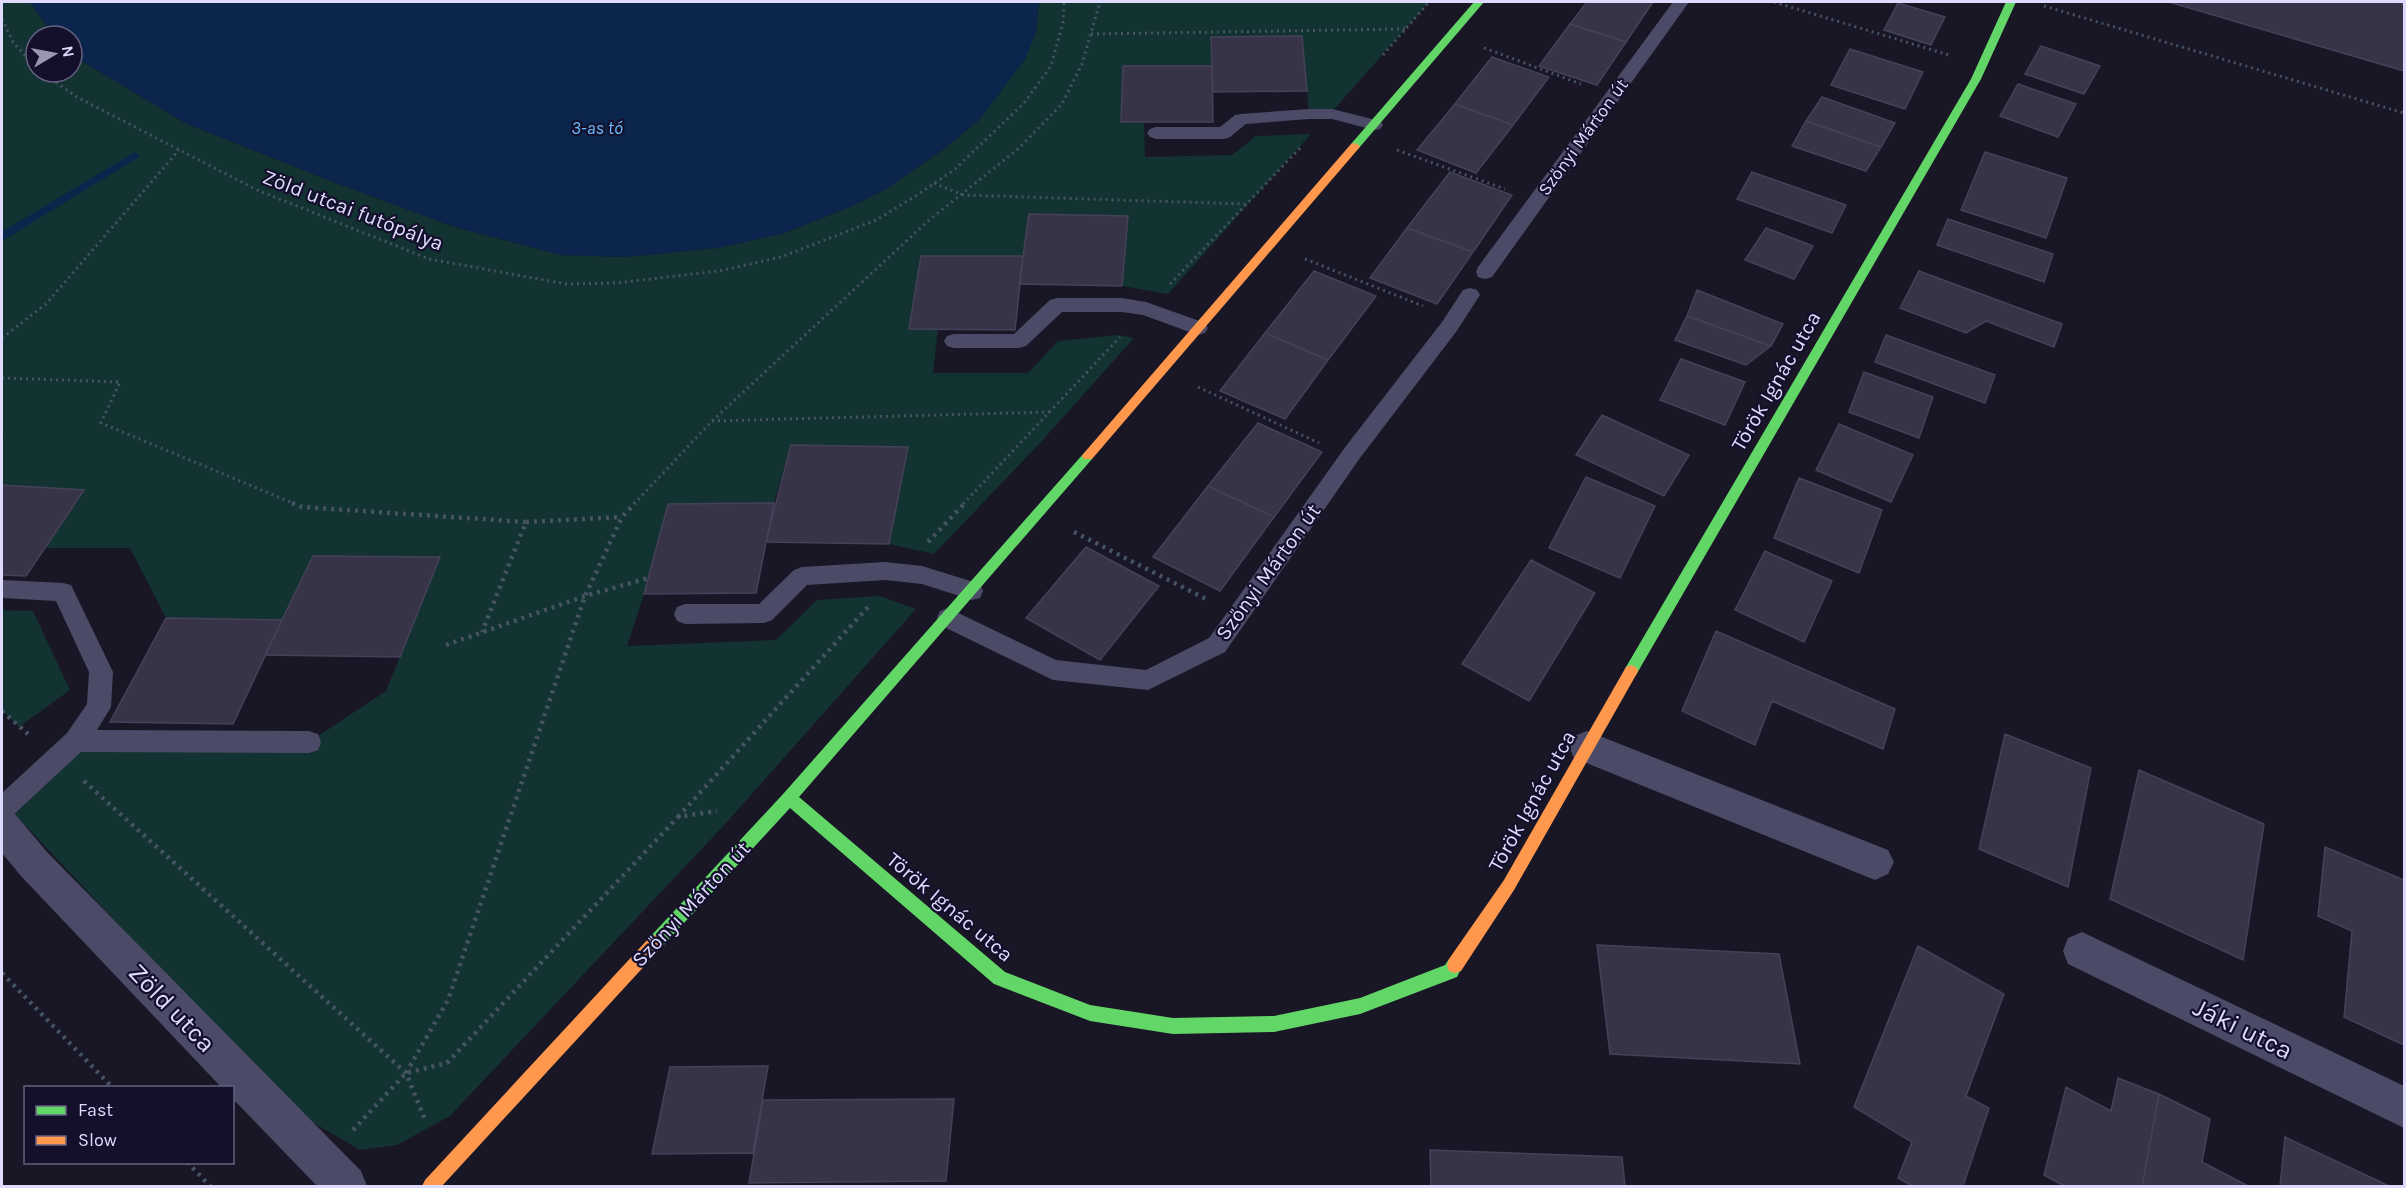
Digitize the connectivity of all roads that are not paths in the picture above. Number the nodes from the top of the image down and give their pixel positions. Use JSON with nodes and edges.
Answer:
{"nodes":[{"id":1,"x":1479,"y":2,"type":"edge"},
{"id":2,"x":1681,"y":2,"type":"edge"},
{"id":3,"x":2011,"y":2,"type":"edge"},
{"id":4,"x":1374,"y":125,"type":"junction"},
{"id":5,"x":1156,"y":133,"type":"dead end"},
{"id":6,"x":1485,"y":273,"type":"dead end"},
{"id":7,"x":1470,"y":295,"type":"dead end"},
{"id":8,"x":1198,"y":328,"type":"junction"},
{"id":9,"x":954,"y":341,"type":"dead end"},
{"id":10,"x":2,"y":589,"type":"edge"},
{"id":11,"x":972,"y":591,"type":"junction"},
{"id":12,"x":685,"y":614,"type":"dead end"},
{"id":13,"x":948,"y":618,"type":"junction"},
{"id":14,"x":309,"y":742,"type":"dead end"},
{"id":15,"x":1587,"y":747,"type":"junction"},
{"id":16,"x":67,"y":750,"type":"junction"},
{"id":17,"x":789,"y":798,"type":"junction"},
{"id":18,"x":2,"y":809,"type":"edge"},
{"id":19,"x":2,"y":826,"type":"edge"},
{"id":20,"x":1875,"y":862,"type":"dead end"},
{"id":21,"x":2082,"y":951,"type":"dead end"},
{"id":22,"x":2404,"y":1107,"type":"edge"},
{"id":23,"x":334,"y":1175,"type":"edge"},
{"id":24,"x":431,"y":1186,"type":"edge"}],
"edges":[{"from":1,"to":4,"type":"street","name":"Szőnyi Márton út"},
{"from":2,"to":6,"type":"lane","name":"Szőnyi Márton út"},
{"from":3,"to":15,"type":"street","name":"Török Ignác utca"},
{"from":4,"to":5,"type":"lane"},
{"from":4,"to":8,"type":"street","name":"Szőnyi Márton út"},
{"from":7,"to":13,"type":"lane","name":"Szőnyi Márton út"},
{"from":8,"to":9,"type":"lane"},
{"from":8,"to":11,"type":"street","name":"Szőnyi Márton út"},
{"from":10,"to":16,"type":"lane"},
{"from":11,"to":12,"type":"lane"},
{"from":11,"to":13,"type":"street","name":"Szőnyi Márton út"},
{"from":13,"to":17,"type":"street","name":"Szőnyi Márton út"},
{"from":14,"to":16,"type":"lane"},
{"from":15,"to":17,"type":"street","name":"Török Ignác utca"},
{"from":15,"to":20,"type":"street"},
{"from":16,"to":18,"type":"lane"},
{"from":17,"to":24,"type":"street","name":"Szőnyi Márton út"},
{"from":19,"to":23,"type":"street","name":"Zöld utca"},
{"from":21,"to":22,"type":"street","name":"Jáki utca"}]}
